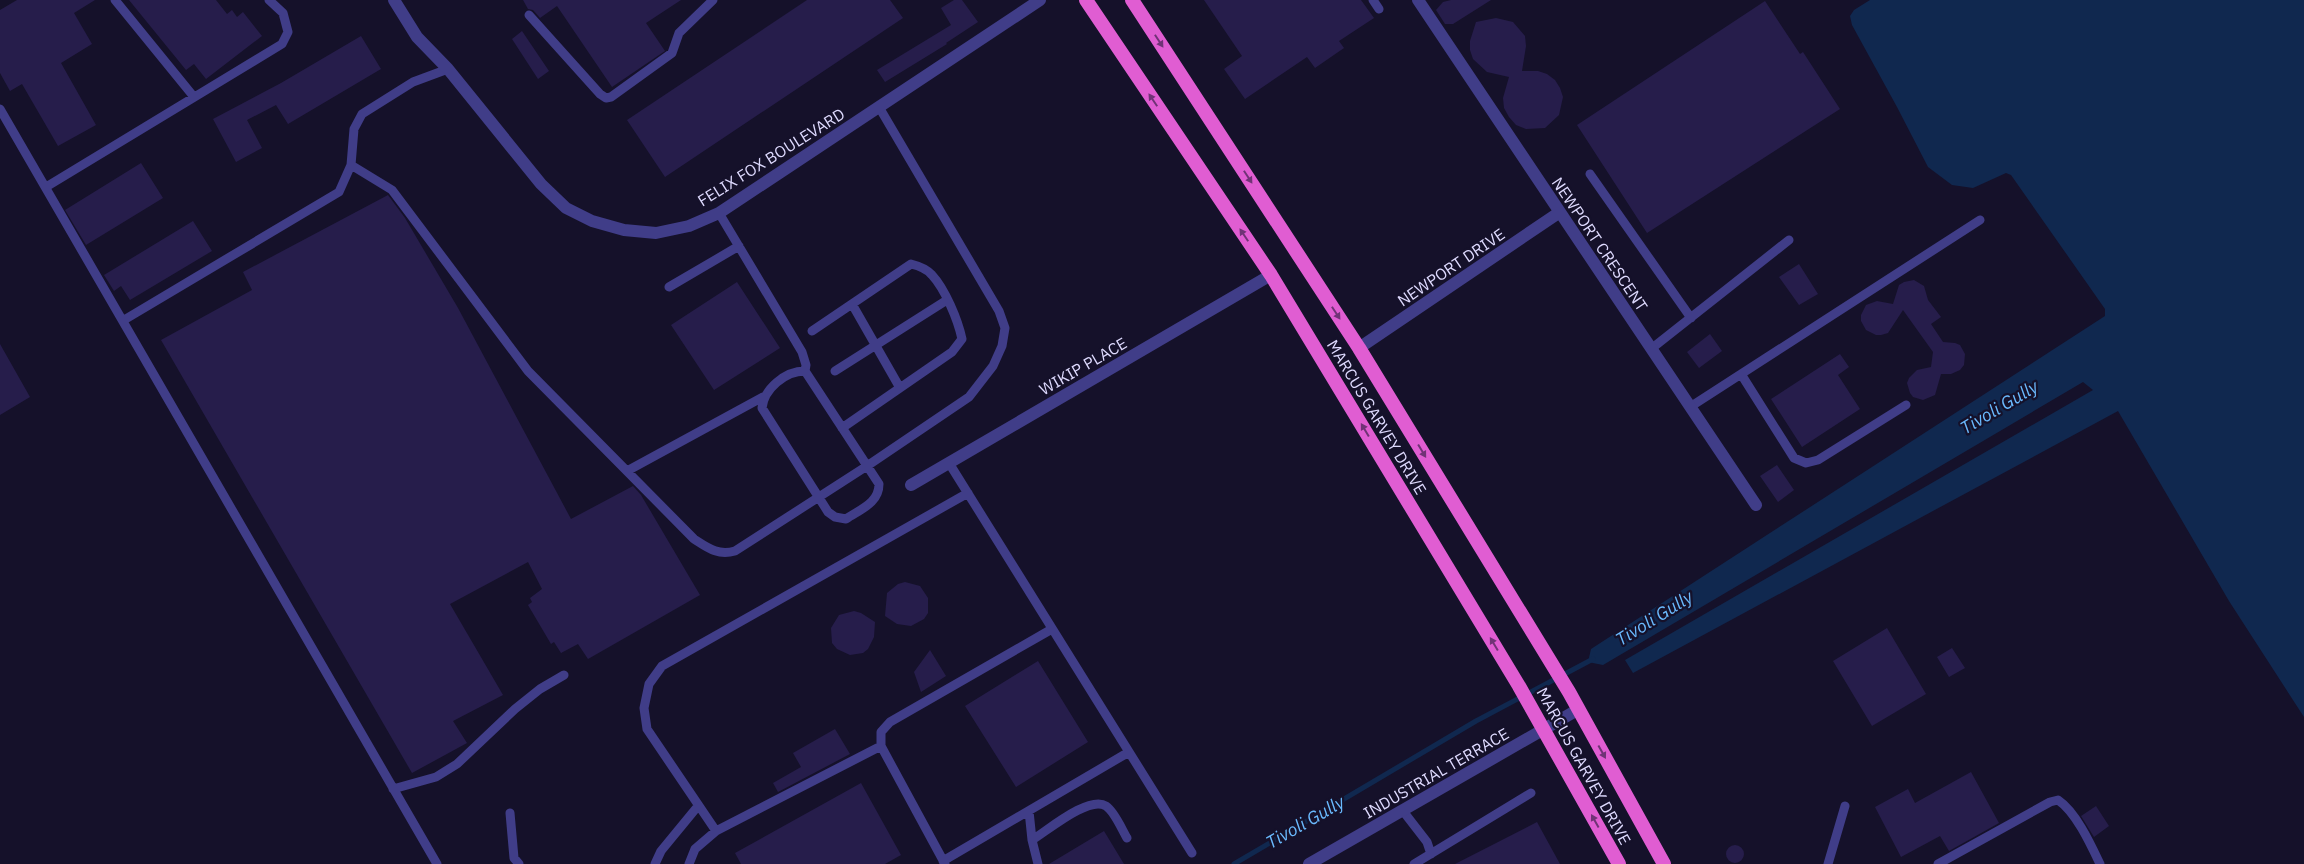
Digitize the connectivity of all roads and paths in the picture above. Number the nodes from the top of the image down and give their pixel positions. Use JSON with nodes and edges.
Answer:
{"nodes":[{"id":1,"x":115,"y":0,"type":"edge"},
{"id":2,"x":269,"y":0,"type":"edge"},
{"id":3,"x":394,"y":0,"type":"edge"},
{"id":4,"x":713,"y":0,"type":"edge"},
{"id":5,"x":1040,"y":0,"type":"edge"},
{"id":6,"x":1086,"y":0,"type":"edge"},
{"id":7,"x":1132,"y":0,"type":"edge"},
{"id":8,"x":1373,"y":0,"type":"edge"},
{"id":9,"x":1418,"y":0,"type":"edge"},
{"id":10,"x":1378,"y":9,"type":"dead end"},
{"id":11,"x":529,"y":15,"type":"dead end"},
{"id":12,"x":448,"y":69,"type":"junction"},
{"id":13,"x":194,"y":97,"type":"junction"},
{"id":14,"x":879,"y":107,"type":"junction"},
{"id":15,"x":0,"y":109,"type":"edge"},
{"id":16,"x":351,"y":165,"type":"junction"},
{"id":17,"x":1590,"y":174,"type":"dead end"},
{"id":18,"x":46,"y":187,"type":"junction"},
{"id":19,"x":1560,"y":212,"type":"junction"},
{"id":20,"x":719,"y":213,"type":"junction"},
{"id":21,"x":1980,"y":220,"type":"dead end"},
{"id":22,"x":1789,"y":240,"type":"dead end"},
{"id":23,"x":739,"y":246,"type":"junction"},
{"id":24,"x":1271,"y":276,"type":"junction"},
{"id":25,"x":669,"y":287,"type":"dead end"},
{"id":26,"x":947,"y":300,"type":"junction"},
{"id":27,"x":852,"y":304,"type":"junction"},
{"id":28,"x":1691,"y":318,"type":"junction"},
{"id":29,"x":124,"y":320,"type":"junction"},
{"id":30,"x":812,"y":331,"type":"dead end"},
{"id":31,"x":876,"y":346,"type":"junction"},
{"id":32,"x":1359,"y":348,"type":"junction"},
{"id":33,"x":1651,"y":349,"type":"junction"},
{"id":34,"x":805,"y":371,"type":"junction"},
{"id":35,"x":835,"y":371,"type":"dead end"},
{"id":36,"x":1741,"y":374,"type":"junction"},
{"id":37,"x":900,"y":388,"type":"junction"},
{"id":38,"x":763,"y":397,"type":"junction"},
{"id":39,"x":1906,"y":405,"type":"dead end"},
{"id":40,"x":1690,"y":407,"type":"junction"},
{"id":41,"x":842,"y":428,"type":"junction"},
{"id":42,"x":950,"y":463,"type":"junction"},
{"id":43,"x":868,"y":466,"type":"junction"},
{"id":44,"x":627,"y":471,"type":"junction"},
{"id":45,"x":911,"y":485,"type":"dead end"},
{"id":46,"x":968,"y":493,"type":"junction"},
{"id":47,"x":818,"y":497,"type":"junction"},
{"id":48,"x":1756,"y":505,"type":"dead end"},
{"id":49,"x":1052,"y":629,"type":"junction"},
{"id":50,"x":564,"y":675,"type":"dead end"},
{"id":51,"x":1579,"y":709,"type":"junction"},
{"id":52,"x":1545,"y":730,"type":"junction"},
{"id":53,"x":881,"y":746,"type":"junction"},
{"id":54,"x":1129,"y":752,"type":"junction"},
{"id":55,"x":393,"y":789,"type":"junction"},
{"id":56,"x":1531,"y":793,"type":"dead end"},
{"id":57,"x":698,"y":806,"type":"junction"},
{"id":58,"x":1845,"y":806,"type":"dead end"},
{"id":59,"x":1028,"y":811,"type":"junction"},
{"id":60,"x":1403,"y":811,"type":"junction"},
{"id":61,"x":510,"y":813,"type":"dead end"},
{"id":62,"x":716,"y":831,"type":"junction"},
{"id":63,"x":1127,"y":838,"type":"dead end"},
{"id":64,"x":1032,"y":840,"type":"junction"},
{"id":65,"x":1192,"y":853,"type":"dead end"},
{"id":66,"x":1431,"y":854,"type":"junction"},
{"id":67,"x":944,"y":862,"type":"edge"},
{"id":68,"x":437,"y":864,"type":"edge"},
{"id":69,"x":519,"y":864,"type":"edge"},
{"id":70,"x":655,"y":864,"type":"edge"},
{"id":71,"x":689,"y":864,"type":"edge"},
{"id":72,"x":1038,"y":864,"type":"edge"},
{"id":73,"x":1309,"y":864,"type":"edge"},
{"id":74,"x":1414,"y":864,"type":"edge"},
{"id":75,"x":1619,"y":864,"type":"edge"},
{"id":76,"x":1664,"y":864,"type":"edge"},
{"id":77,"x":1828,"y":864,"type":"edge"},
{"id":78,"x":1938,"y":864,"type":"edge"},
{"id":79,"x":2100,"y":864,"type":"edge"}],
"edges":[{"from":1,"to":13,"type":"lane"},
{"from":2,"to":13,"type":"lane"},
{"from":3,"to":12,"type":"street","name":"FELIX FOX BOULEVARD"},
{"from":4,"to":11,"type":"lane"},
{"from":5,"to":14,"type":"street","name":"FELIX FOX BOULEVARD"},
{"from":24,"to":6,"type":"highway","name":"MARCUS GARVEY DRIVE","one_way":true},
{"from":7,"to":32,"type":"highway","name":"MARCUS GARVEY DRIVE","one_way":true},
{"from":8,"to":10,"type":"lane"},
{"from":9,"to":19,"type":"street","name":"NEWPORT CRESCENT"},
{"from":12,"to":16,"type":"lane"},
{"from":12,"to":20,"type":"street","name":"FELIX FOX BOULEVARD"},
{"from":13,"to":18,"type":"lane"},
{"from":14,"to":20,"type":"street","name":"FELIX FOX BOULEVARD"},
{"from":14,"to":43,"type":"lane"},
{"from":15,"to":18,"type":"lane"},
{"from":16,"to":29,"type":"lane"},
{"from":16,"to":44,"type":"lane"},
{"from":17,"to":28,"type":"lane"},
{"from":18,"to":29,"type":"lane"},
{"from":19,"to":32,"type":"street","name":"NEWPORT DRIVE"},
{"from":19,"to":33,"type":"street","name":"NEWPORT CRESCENT"},
{"from":20,"to":23,"type":"lane"},
{"from":21,"to":36,"type":"lane"},
{"from":22,"to":28,"type":"lane"},
{"from":23,"to":25,"type":"lane"},
{"from":23,"to":34,"type":"lane"},
{"from":24,"to":42,"type":"street","name":"WIKIP PLACE"},
{"from":52,"to":24,"type":"highway","name":"MARCUS GARVEY DRIVE","one_way":true},
{"from":26,"to":27,"type":"lane"},
{"from":26,"to":31,"type":"lane"},
{"from":26,"to":37,"type":"lane"},
{"from":27,"to":30,"type":"lane"},
{"from":27,"to":31,"type":"lane"},
{"from":28,"to":33,"type":"lane"},
{"from":29,"to":55,"type":"lane"},
{"from":31,"to":35,"type":"lane"},
{"from":31,"to":37,"type":"lane"},
{"from":32,"to":51,"type":"highway","name":"MARCUS GARVEY DRIVE","one_way":true},
{"from":33,"to":40,"type":"street","name":"NEWPORT CRESCENT"},
{"from":34,"to":38,"type":"lane"},
{"from":34,"to":41,"type":"lane"},
{"from":36,"to":39,"type":"lane"},
{"from":36,"to":40,"type":"lane"},
{"from":37,"to":41,"type":"lane"},
{"from":38,"to":44,"type":"lane"},
{"from":38,"to":47,"type":"lane"},
{"from":40,"to":48,"type":"street","name":"NEWPORT CRESCENT"},
{"from":41,"to":43,"type":"lane"},
{"from":42,"to":45,"type":"street","name":"WIKIP PLACE"},
{"from":42,"to":46,"type":"lane"},
{"from":43,"to":47,"type":"lane"},
{"from":43,"to":47,"type":"lane"},
{"from":44,"to":47,"type":"lane"},
{"from":46,"to":49,"type":"lane"},
{"from":46,"to":57,"type":"lane"},
{"from":49,"to":53,"type":"lane"},
{"from":49,"to":54,"type":"lane"},
{"from":50,"to":55,"type":"lane"},
{"from":51,"to":52,"type":"street","name":"INDUSTRIAL TERRACE"},
{"from":51,"to":76,"type":"highway","name":"MARCUS GARVEY DRIVE","one_way":true},
{"from":52,"to":60,"type":"street","name":"INDUSTRIAL TERRACE"},
{"from":75,"to":52,"type":"highway","name":"MARCUS GARVEY DRIVE","one_way":true},
{"from":53,"to":62,"type":"lane"},
{"from":53,"to":67,"type":"lane"},
{"from":54,"to":59,"type":"lane"},
{"from":54,"to":65,"type":"lane"},
{"from":55,"to":68,"type":"lane"},
{"from":56,"to":66,"type":"lane"},
{"from":57,"to":62,"type":"lane"},
{"from":57,"to":70,"type":"lane"},
{"from":58,"to":77,"type":"lane"},
{"from":59,"to":64,"type":"lane"},
{"from":59,"to":67,"type":"lane"},
{"from":60,"to":66,"type":"lane"},
{"from":60,"to":73,"type":"street","name":"INDUSTRIAL TERRACE"},
{"from":61,"to":69,"type":"lane"},
{"from":62,"to":71,"type":"lane"},
{"from":63,"to":64,"type":"lane"},
{"from":64,"to":72,"type":"lane"},
{"from":66,"to":74,"type":"lane"},
{"from":78,"to":79,"type":"lane"}]}
